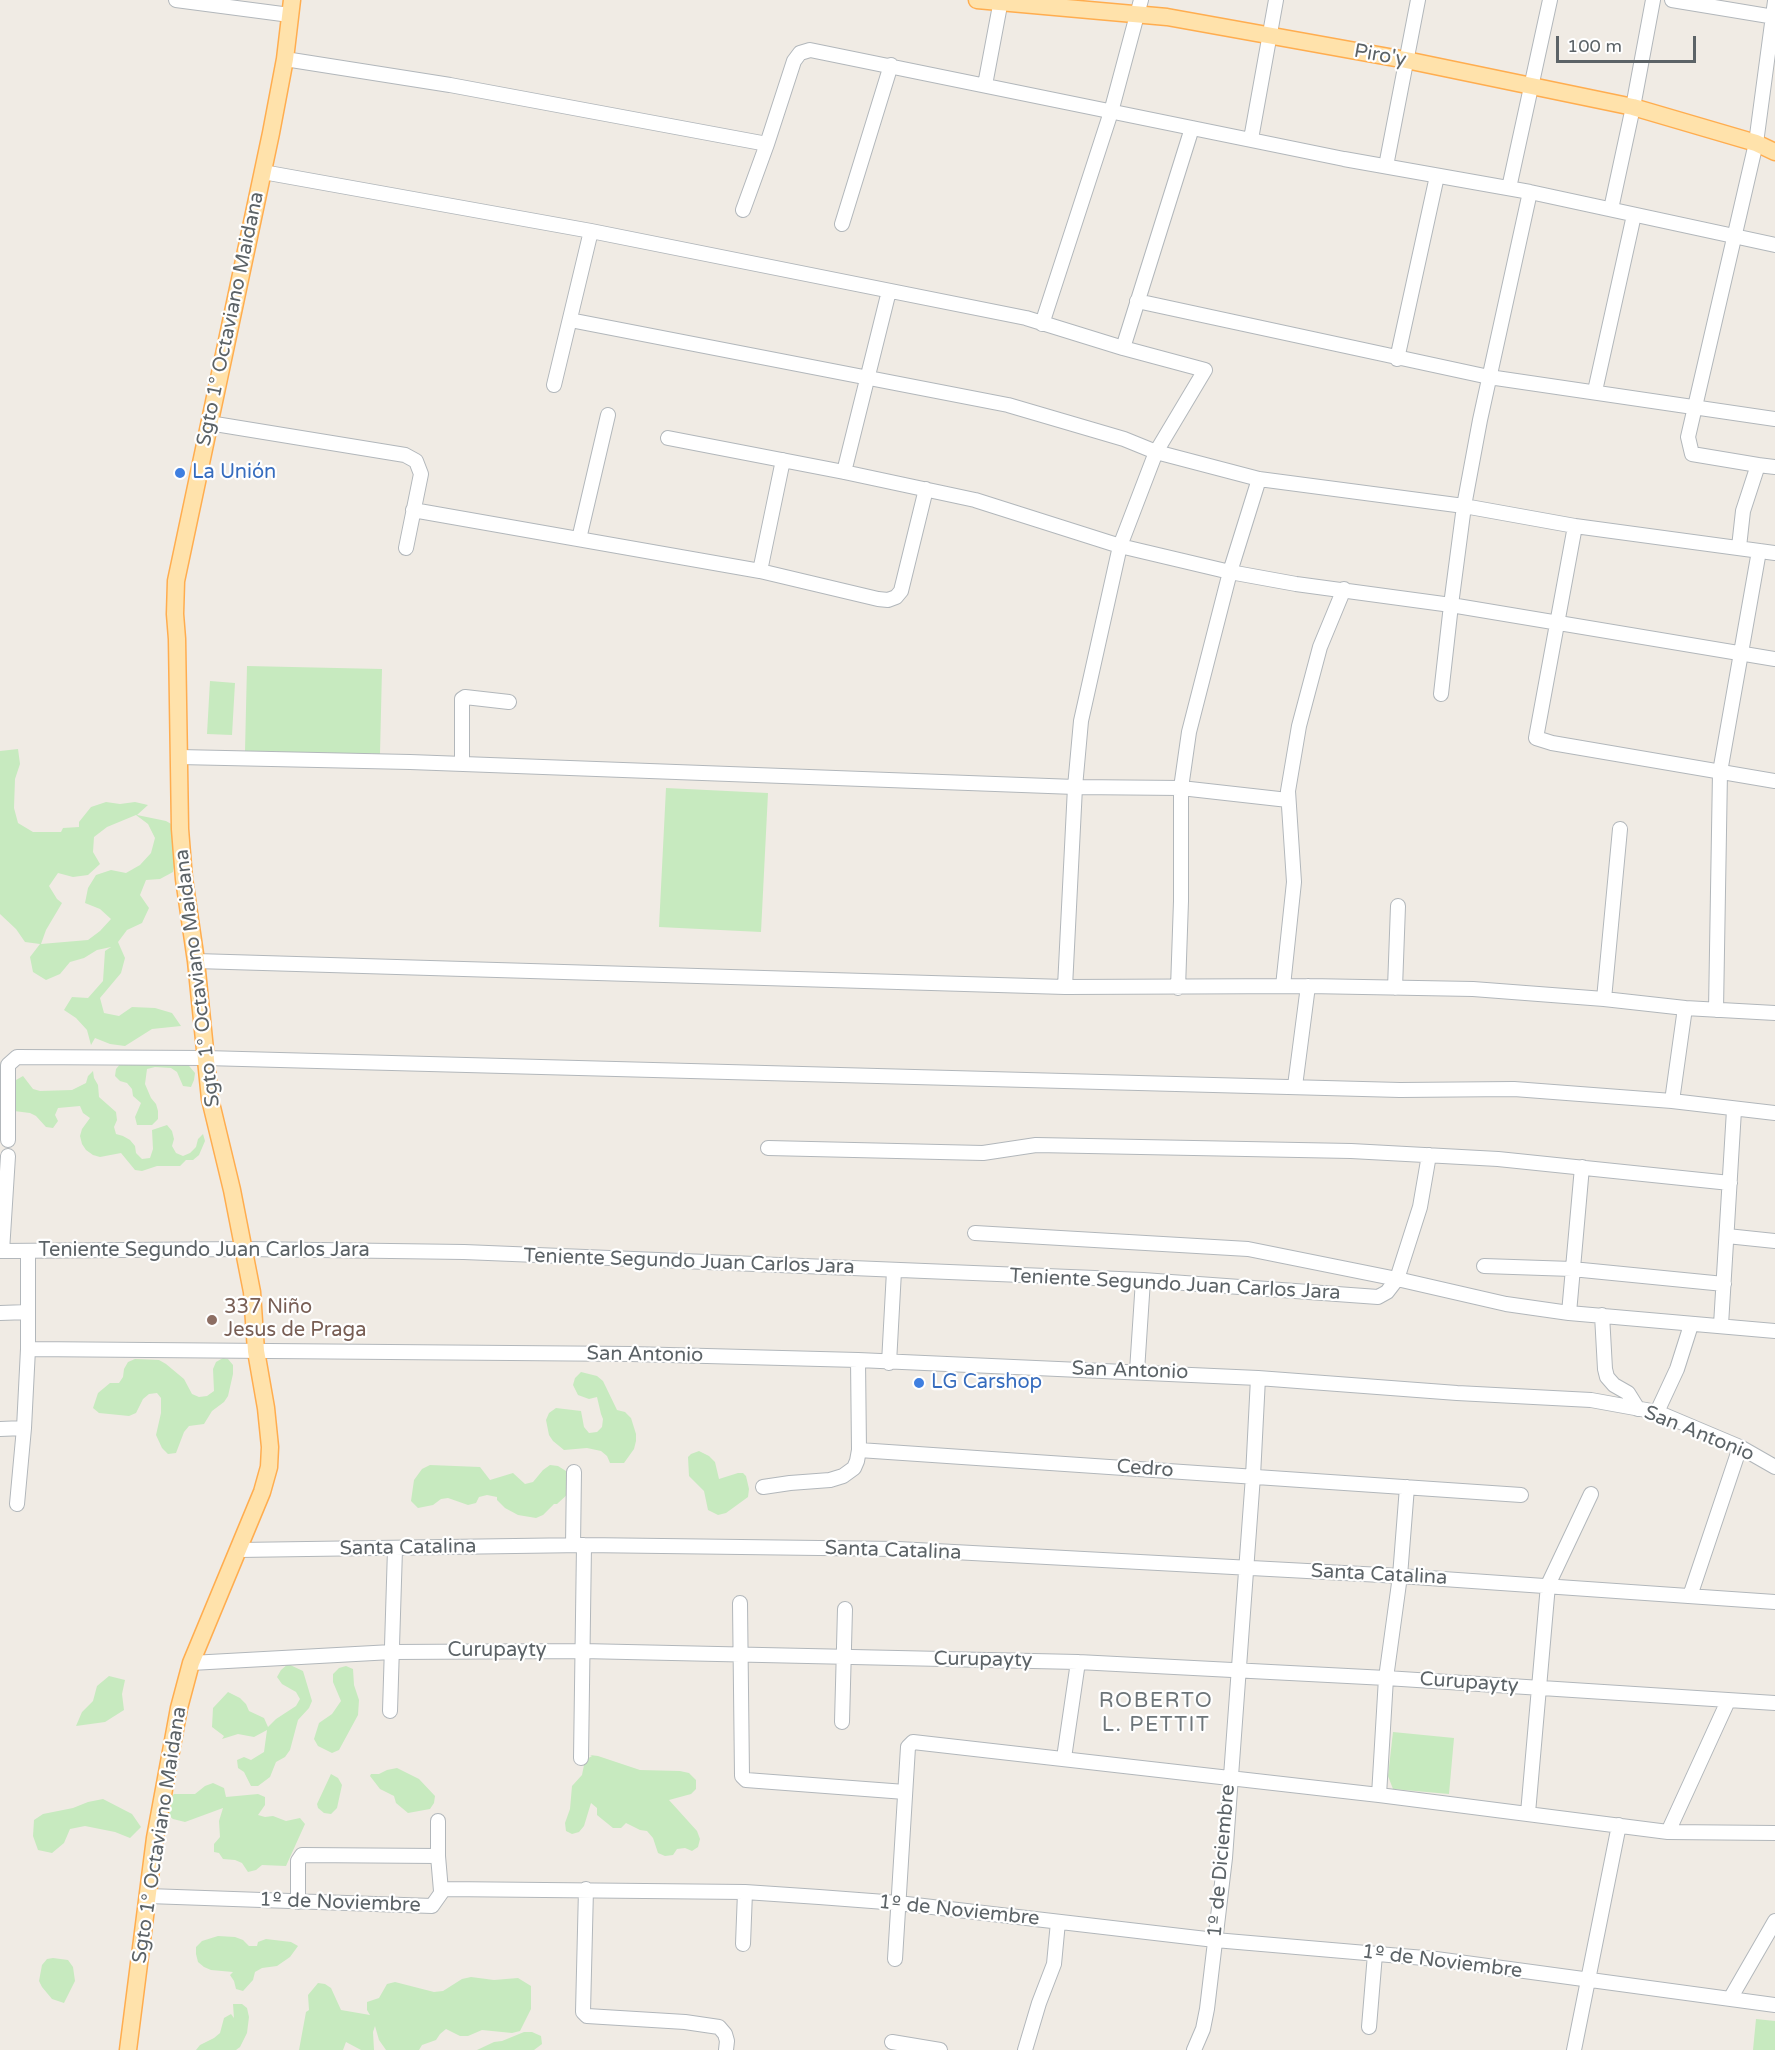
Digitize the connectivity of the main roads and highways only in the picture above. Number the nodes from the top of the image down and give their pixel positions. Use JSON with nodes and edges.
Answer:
{"nodes":[{"id":1,"x":977,"y":0,"type":"edge"},
{"id":2,"x":1001,"y":1,"type":"edge"},
{"id":3,"x":1140,"y":7,"type":"edge"},
{"id":4,"x":291,"y":8,"type":"edge"},
{"id":5,"x":1775,"y":152,"type":"edge"},
{"id":6,"x":129,"y":2050,"type":"edge"}],
"edges":[{"from":1,"to":2,"type":"main road","name":"Piro'y"},
{"from":2,"to":3,"type":"main road","name":"Piro'y"},
{"from":3,"to":5,"type":"main road","name":"Piro'y"},
{"from":4,"to":6,"type":"main road","name":"Sgto 1° Octaviano Maidana"}]}
